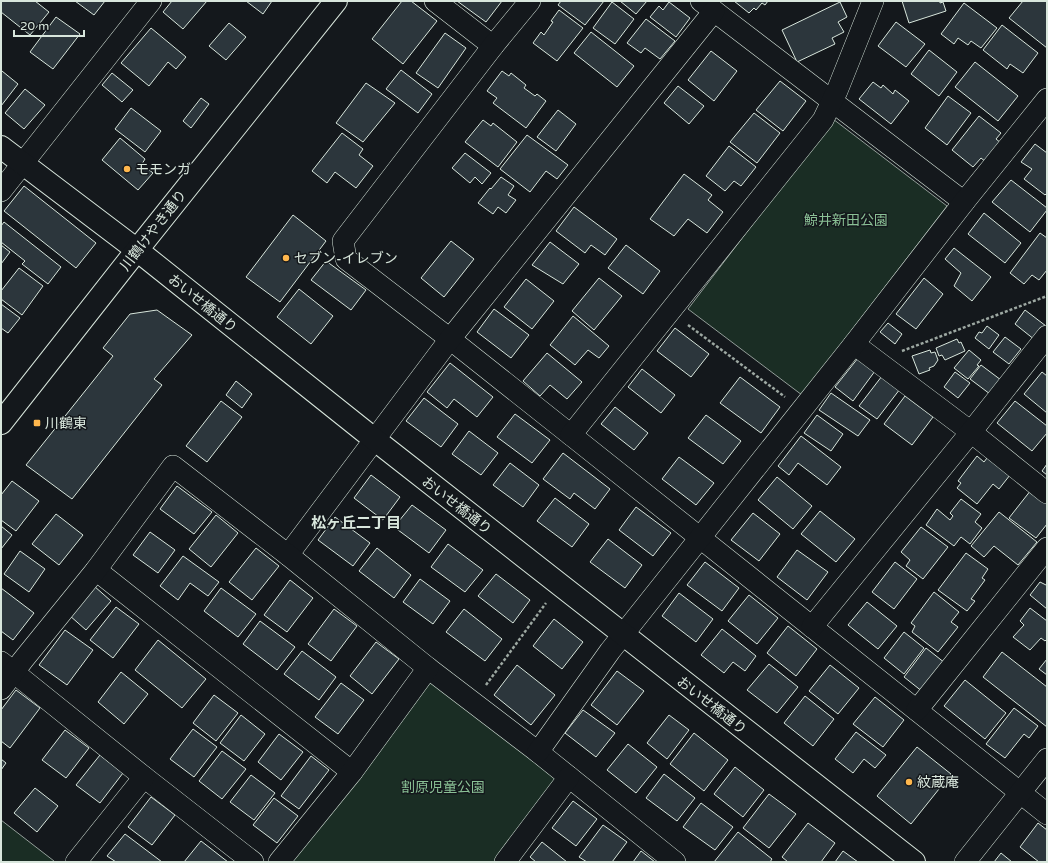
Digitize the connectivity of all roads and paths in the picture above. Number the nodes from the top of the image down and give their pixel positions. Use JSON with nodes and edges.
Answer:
{"nodes":[{"id":1,"x":151,"y":1,"type":"edge"},
{"id":2,"x":336,"y":1,"type":"edge"},
{"id":3,"x":436,"y":1,"type":"edge"},
{"id":4,"x":530,"y":1,"type":"edge"},
{"id":5,"x":873,"y":1,"type":"edge"},
{"id":6,"x":709,"y":5,"type":"edge"},
{"id":7,"x":493,"y":46,"type":"junction"},
{"id":8,"x":1047,"y":99,"type":"edge"},
{"id":9,"x":832,"y":101,"type":"junction"},
{"id":10,"x":1,"y":147,"type":"edge"},
{"id":11,"x":22,"y":163,"type":"junction"},
{"id":12,"x":1,"y":191,"type":"edge"},
{"id":13,"x":964,"y":202,"type":"junction"},
{"id":14,"x":137,"y":250,"type":"junction"},
{"id":15,"x":1047,"y":296,"type":"edge"},
{"id":16,"x":670,"y":311,"type":"junction"},
{"id":17,"x":1047,"y":336,"type":"edge"},
{"id":18,"x":450,"y":339,"type":"junction"},
{"id":19,"x":854,"y":344,"type":"junction"},
{"id":20,"x":878,"y":361,"type":"junction"},
{"id":21,"x":801,"y":410,"type":"junction"},
{"id":22,"x":1,"y":423,"type":"edge"},
{"id":23,"x":971,"y":432,"type":"junction"},
{"id":24,"x":571,"y":435,"type":"junction"},
{"id":25,"x":374,"y":439,"type":"junction"},
{"id":26,"x":1047,"y":493,"type":"edge"},
{"id":27,"x":700,"y":538,"type":"junction"},
{"id":28,"x":1047,"y":548,"type":"edge"},
{"id":29,"x":288,"y":555,"type":"junction"},
{"id":30,"x":96,"y":570,"type":"junction"},
{"id":31,"x":547,"y":602,"type":"dead end"},
{"id":32,"x":812,"y":627,"type":"junction"},
{"id":33,"x":623,"y":635,"type":"junction"},
{"id":34,"x":8,"y":667,"type":"edge"},
{"id":35,"x":428,"y":668,"type":"junction"},
{"id":36,"x":1,"y":689,"type":"edge"},
{"id":37,"x":473,"y":703,"type":"junction"},
{"id":38,"x":917,"y":710,"type":"junction"},
{"id":39,"x":538,"y":752,"type":"junction"},
{"id":40,"x":1047,"y":759,"type":"edge"},
{"id":41,"x":352,"y":772,"type":"junction"},
{"id":42,"x":144,"y":777,"type":"junction"},
{"id":43,"x":569,"y":777,"type":"junction"},
{"id":44,"x":1020,"y":793,"type":"junction"},
{"id":45,"x":1047,"y":814,"type":"edge"},
{"id":46,"x":76,"y":862,"type":"edge"},
{"id":47,"x":253,"y":862,"type":"edge"},
{"id":48,"x":279,"y":862,"type":"edge"},
{"id":49,"x":505,"y":862,"type":"edge"},
{"id":50,"x":674,"y":862,"type":"edge"},
{"id":51,"x":914,"y":862,"type":"edge"},
{"id":52,"x":965,"y":862,"type":"edge"}],
"edges":[{"from":1,"to":11,"type":"street"},
{"from":2,"to":14,"type":"street","name":"川鶴けやき通り"},
{"from":3,"to":7,"type":"street"},
{"from":4,"to":7,"type":"street"},
{"from":5,"to":9,"type":"street"},
{"from":6,"to":9,"type":"street"},
{"from":6,"to":18,"type":"street"},
{"from":7,"to":18,"type":"street"},
{"from":8,"to":13,"type":"street"},
{"from":9,"to":13,"type":"street"},
{"from":9,"to":16,"type":"street"},
{"from":10,"to":11,"type":"street","name":"おいせ橋通り"},
{"from":11,"to":12,"type":"street"},
{"from":11,"to":14,"type":"street","name":"おいせ橋通り"},
{"from":13,"to":19,"type":"street"},
{"from":14,"to":22,"type":"street","name":"川鶴けやき通り"},
{"from":14,"to":25,"type":"street","name":"おいせ橋通り"},
{"from":15,"to":20,"type":"path"},
{"from":16,"to":21,"type":"path"},
{"from":16,"to":24,"type":"street"},
{"from":17,"to":23,"type":"street"},
{"from":18,"to":24,"type":"street"},
{"from":18,"to":25,"type":"street"},
{"from":19,"to":20,"type":"street"},
{"from":19,"to":21,"type":"street"},
{"from":20,"to":23,"type":"street"},
{"from":21,"to":27,"type":"street"},
{"from":23,"to":26,"type":"street"},
{"from":23,"to":32,"type":"street"},
{"from":24,"to":27,"type":"street"},
{"from":25,"to":29,"type":"street"},
{"from":25,"to":33,"type":"street","name":"おいせ橋通り"},
{"from":27,"to":32,"type":"street"},
{"from":27,"to":33,"type":"street"},
{"from":28,"to":38,"type":"street"},
{"from":29,"to":30,"type":"street"},
{"from":29,"to":35,"type":"street"},
{"from":30,"to":34,"type":"street"},
{"from":30,"to":41,"type":"street"},
{"from":31,"to":37,"type":"path"},
{"from":32,"to":38,"type":"street"},
{"from":33,"to":39,"type":"street"},
{"from":33,"to":51,"type":"street","name":"おいせ橋通り"},
{"from":34,"to":36,"type":"street"},
{"from":34,"to":42,"type":"street"},
{"from":35,"to":37,"type":"street"},
{"from":35,"to":41,"type":"street"},
{"from":37,"to":39,"type":"street"},
{"from":38,"to":44,"type":"street"},
{"from":39,"to":43,"type":"street"},
{"from":40,"to":44,"type":"street"},
{"from":41,"to":48,"type":"street"},
{"from":42,"to":46,"type":"street"},
{"from":42,"to":47,"type":"street"},
{"from":43,"to":49,"type":"street"},
{"from":43,"to":50,"type":"street"},
{"from":44,"to":45,"type":"street"},
{"from":44,"to":52,"type":"street"}]}
